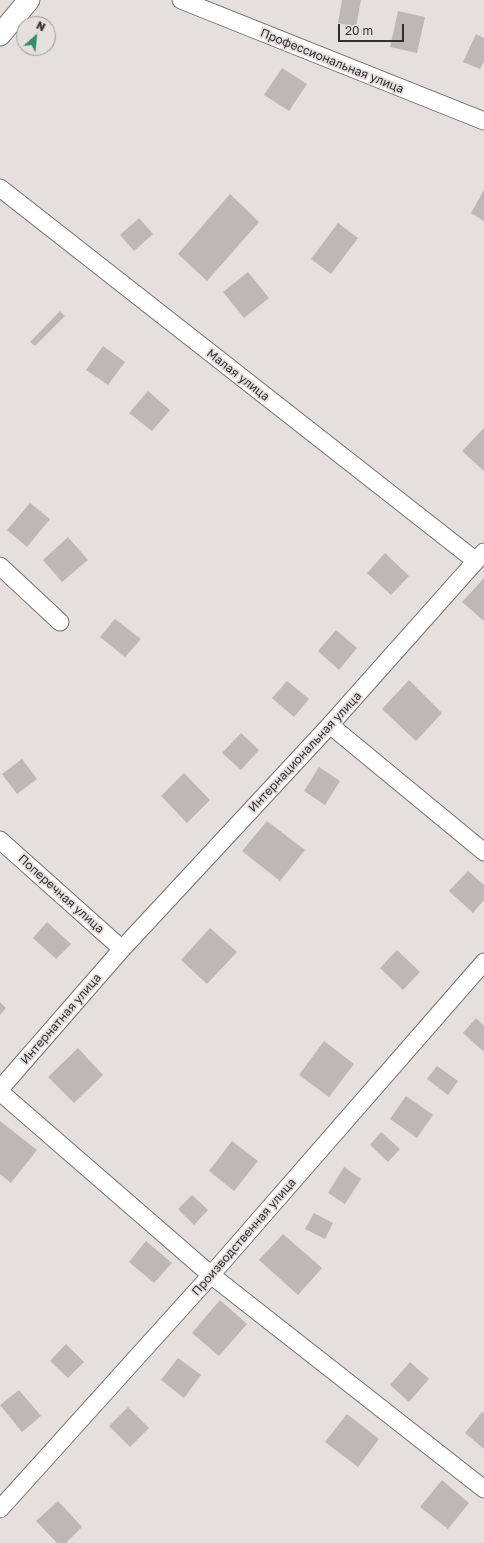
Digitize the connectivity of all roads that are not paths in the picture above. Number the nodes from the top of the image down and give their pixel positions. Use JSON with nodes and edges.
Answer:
{"nodes":[{"id":1,"x":29,"y":0,"type":"edge"},
{"id":2,"x":181,"y":0,"type":"edge"},
{"id":3,"x":0,"y":35,"type":"edge"},
{"id":4,"x":484,"y":121,"type":"edge"},
{"id":5,"x":0,"y":188,"type":"edge"},
{"id":6,"x":480,"y":556,"type":"edge"},
{"id":7,"x":0,"y":566,"type":"edge"},
{"id":8,"x":60,"y":622,"type":"dead end"},
{"id":9,"x":330,"y":725,"type":"junction"},
{"id":10,"x":0,"y":840,"type":"edge"},
{"id":11,"x":484,"y":852,"type":"edge"},
{"id":12,"x":122,"y":949,"type":"junction"},
{"id":13,"x":484,"y":962,"type":"edge"},
{"id":14,"x":0,"y":1089,"type":"edge"},
{"id":15,"x":0,"y":1092,"type":"edge"},
{"id":16,"x":211,"y":1274,"type":"junction"},
{"id":17,"x":484,"y":1489,"type":"edge"},
{"id":18,"x":0,"y":1509,"type":"edge"}],
"edges":[{"from":1,"to":3,"type":"street"},
{"from":2,"to":4,"type":"street","name":"Профессиональная улица"},
{"from":5,"to":6,"type":"street","name":"Малая улица"},
{"from":6,"to":9,"type":"street","name":"Интернациональная улица"},
{"from":7,"to":8,"type":"street"},
{"from":9,"to":11,"type":"street"},
{"from":9,"to":12,"type":"street","name":"Интернациональная улица"},
{"from":10,"to":12,"type":"street","name":"Поперечная улица"},
{"from":12,"to":14,"type":"street","name":"Интернатная улица"},
{"from":13,"to":16,"type":"street","name":"Производственная улица"},
{"from":15,"to":16,"type":"street"},
{"from":16,"to":17,"type":"street"},
{"from":16,"to":18,"type":"street","name":"Производственная улица"}]}
